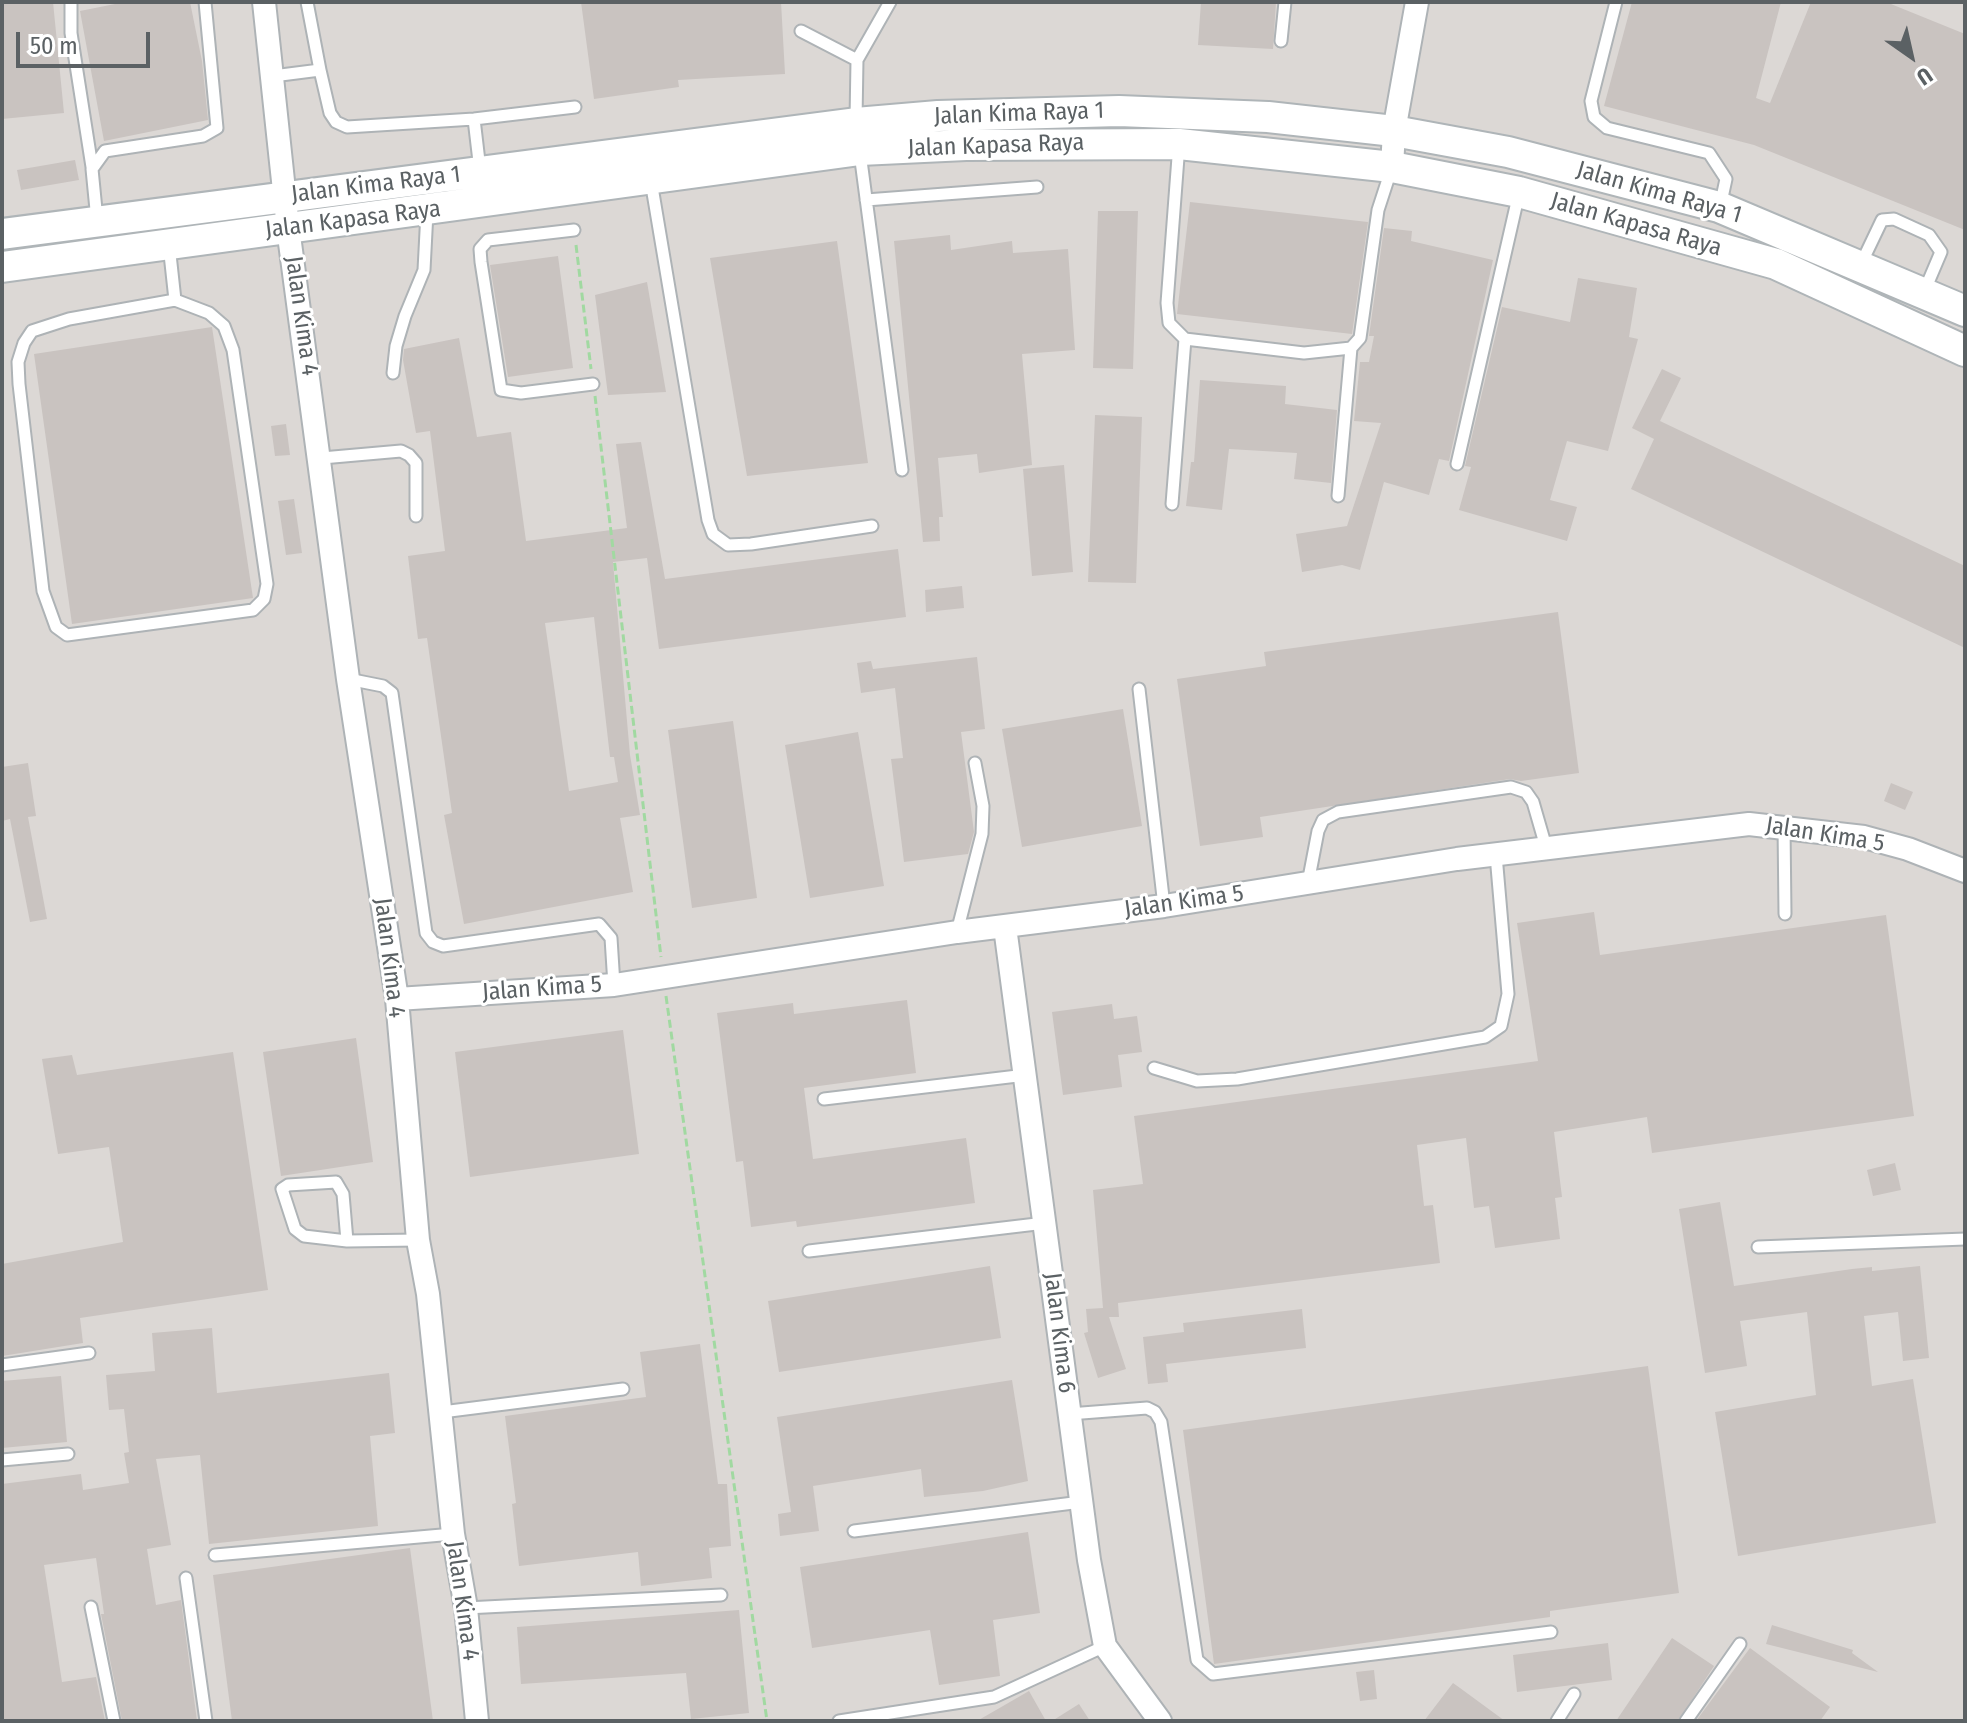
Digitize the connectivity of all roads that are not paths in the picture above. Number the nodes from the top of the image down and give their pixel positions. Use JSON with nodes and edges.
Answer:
{"nodes":[{"id":1,"x":71,"y":2,"type":"edge"},
{"id":2,"x":205,"y":2,"type":"edge"},
{"id":3,"x":264,"y":2,"type":"edge"},
{"id":4,"x":307,"y":2,"type":"edge"},
{"id":5,"x":890,"y":2,"type":"edge"},
{"id":6,"x":1285,"y":2,"type":"edge"},
{"id":7,"x":1417,"y":2,"type":"edge"},
{"id":8,"x":1616,"y":2,"type":"edge"},
{"id":9,"x":801,"y":31,"type":"dead end"},
{"id":10,"x":1281,"y":41,"type":"dead end"},
{"id":11,"x":857,"y":60,"type":"junction"},
{"id":12,"x":320,"y":70,"type":"junction"},
{"id":13,"x":273,"y":76,"type":"junction"},
{"id":14,"x":575,"y":107,"type":"dead end"},
{"id":15,"x":474,"y":119,"type":"junction"},
{"id":16,"x":1394,"y":131,"type":"junction"},
{"id":17,"x":858,"y":137,"type":"junction"},
{"id":18,"x":1179,"y":144,"type":"junction"},
{"id":19,"x":1392,"y":167,"type":"junction"},
{"id":20,"x":92,"y":169,"type":"junction"},
{"id":21,"x":480,"y":171,"type":"junction"},
{"id":22,"x":651,"y":180,"type":"junction"},
{"id":23,"x":1037,"y":187,"type":"dead end"},
{"id":24,"x":1519,"y":192,"type":"junction"},
{"id":25,"x":285,"y":197,"type":"junction"},
{"id":26,"x":866,"y":200,"type":"junction"},
{"id":27,"x":1719,"y":207,"type":"junction"},
{"id":28,"x":427,"y":211,"type":"junction"},
{"id":29,"x":97,"y":220,"type":"junction"},
{"id":30,"x":288,"y":228,"type":"junction"},
{"id":31,"x":574,"y":230,"type":"dead end"},
{"id":32,"x":2,"y":234,"type":"edge"},
{"id":33,"x":169,"y":244,"type":"junction"},
{"id":34,"x":1861,"y":264,"type":"junction"},
{"id":35,"x":2,"y":267,"type":"edge"},
{"id":36,"x":1924,"y":293,"type":"junction"},
{"id":37,"x":175,"y":300,"type":"junction"},
{"id":38,"x":1965,"y":311,"type":"edge"},
{"id":39,"x":1185,"y":339,"type":"junction"},
{"id":40,"x":1351,"y":348,"type":"junction"},
{"id":41,"x":1965,"y":351,"type":"edge"},
{"id":42,"x":393,"y":373,"type":"dead end"},
{"id":43,"x":593,"y":384,"type":"dead end"},
{"id":44,"x":322,"y":458,"type":"junction"},
{"id":45,"x":1457,"y":464,"type":"dead end"},
{"id":46,"x":902,"y":470,"type":"dead end"},
{"id":47,"x":1338,"y":496,"type":"dead end"},
{"id":48,"x":1172,"y":504,"type":"dead end"},
{"id":49,"x":416,"y":516,"type":"dead end"},
{"id":50,"x":872,"y":526,"type":"dead end"},
{"id":51,"x":348,"y":679,"type":"junction"},
{"id":52,"x":1139,"y":689,"type":"dead end"},
{"id":53,"x":975,"y":763,"type":"dead end"},
{"id":54,"x":1784,"y":825,"type":"junction"},
{"id":55,"x":1546,"y":847,"type":"junction"},
{"id":56,"x":1496,"y":855,"type":"junction"},
{"id":57,"x":1965,"y":871,"type":"edge"},
{"id":58,"x":1308,"y":884,"type":"junction"},
{"id":59,"x":1164,"y":906,"type":"junction"},
{"id":60,"x":1785,"y":914,"type":"dead end"},
{"id":61,"x":1005,"y":927,"type":"junction"},
{"id":62,"x":957,"y":932,"type":"junction"},
{"id":63,"x":614,"y":985,"type":"junction"},
{"id":64,"x":397,"y":999,"type":"junction"},
{"id":65,"x":1154,"y":1068,"type":"dead end"},
{"id":66,"x":1026,"y":1075,"type":"junction"},
{"id":67,"x":824,"y":1099,"type":"dead end"},
{"id":68,"x":1045,"y":1223,"type":"junction"},
{"id":69,"x":1965,"y":1239,"type":"edge"},
{"id":70,"x":418,"y":1240,"type":"junction"},
{"id":71,"x":347,"y":1241,"type":"junction"},
{"id":72,"x":1758,"y":1247,"type":"dead end"},
{"id":73,"x":809,"y":1251,"type":"dead end"},
{"id":74,"x":89,"y":1353,"type":"dead end"},
{"id":75,"x":2,"y":1365,"type":"edge"},
{"id":76,"x":623,"y":1389,"type":"dead end"},
{"id":77,"x":442,"y":1412,"type":"junction"},
{"id":78,"x":1069,"y":1414,"type":"junction"},
{"id":79,"x":68,"y":1454,"type":"dead end"},
{"id":80,"x":2,"y":1460,"type":"edge"},
{"id":81,"x":1081,"y":1502,"type":"junction"},
{"id":82,"x":854,"y":1531,"type":"dead end"},
{"id":83,"x":453,"y":1534,"type":"junction"},
{"id":84,"x":215,"y":1555,"type":"dead end"},
{"id":85,"x":186,"y":1578,"type":"dead end"},
{"id":86,"x":721,"y":1595,"type":"dead end"},
{"id":87,"x":91,"y":1607,"type":"dead end"},
{"id":88,"x":466,"y":1608,"type":"junction"},
{"id":89,"x":1551,"y":1632,"type":"dead end"},
{"id":90,"x":1740,"y":1644,"type":"dead end"},
{"id":91,"x":1105,"y":1646,"type":"junction"},
{"id":92,"x":1574,"y":1694,"type":"dead end"},
{"id":93,"x":114,"y":1721,"type":"edge"},
{"id":94,"x":206,"y":1721,"type":"edge"},
{"id":95,"x":477,"y":1721,"type":"edge"},
{"id":96,"x":839,"y":1721,"type":"edge"},
{"id":97,"x":1160,"y":1721,"type":"edge"},
{"id":98,"x":1557,"y":1721,"type":"edge"},
{"id":99,"x":1686,"y":1721,"type":"edge"}],
"edges":[{"from":1,"to":20,"type":"lane"},
{"from":2,"to":20,"type":"lane"},
{"from":3,"to":13,"type":"street","name":"Jalan Kima 4"},
{"from":4,"to":12,"type":"lane"},
{"from":5,"to":11,"type":"lane"},
{"from":6,"to":10,"type":"lane"},
{"from":7,"to":16,"type":"street"},
{"from":8,"to":27,"type":"lane"},
{"from":9,"to":11,"type":"lane"},
{"from":11,"to":17,"type":"lane"},
{"from":12,"to":13,"type":"lane"},
{"from":12,"to":15,"type":"lane"},
{"from":13,"to":25,"type":"street","name":"Jalan Kima 4"},
{"from":14,"to":15,"type":"lane"},
{"from":15,"to":21,"type":"lane"},
{"from":16,"to":17,"type":"main road","name":"Jalan Kima Raya 1"},
{"from":16,"to":19,"type":"street"},
{"from":16,"to":27,"type":"main road","name":"Jalan Kima Raya 1"},
{"from":17,"to":18,"type":"main road","name":"Jalan Kapasa Raya"},
{"from":17,"to":21,"type":"main road","name":"Jalan Kima Raya 1"},
{"from":17,"to":22,"type":"main road","name":"Jalan Kapasa Raya"},
{"from":17,"to":26,"type":"lane"},
{"from":18,"to":19,"type":"main road","name":"Jalan Kapasa Raya"},
{"from":18,"to":39,"type":"lane"},
{"from":19,"to":24,"type":"main road","name":"Jalan Kapasa Raya"},
{"from":19,"to":40,"type":"lane"},
{"from":20,"to":29,"type":"lane"},
{"from":21,"to":25,"type":"main road","name":"Jalan Kima Raya 1"},
{"from":22,"to":28,"type":"main road","name":"Jalan Kapasa Raya"},
{"from":22,"to":50,"type":"lane"},
{"from":23,"to":26,"type":"lane"},
{"from":24,"to":41,"type":"main road","name":"Jalan Kapasa Raya"},
{"from":24,"to":45,"type":"lane"},
{"from":25,"to":29,"type":"main road","name":"Jalan Kima Raya 1"},
{"from":25,"to":30,"type":"street","name":"Jalan Kima 4"},
{"from":26,"to":46,"type":"lane"},
{"from":27,"to":34,"type":"main road","name":"Jalan Kima Raya 1"},
{"from":28,"to":30,"type":"main road","name":"Jalan Kapasa Raya"},
{"from":28,"to":42,"type":"lane"},
{"from":29,"to":32,"type":"main road","name":"Jalan Kima Raya 1"},
{"from":30,"to":33,"type":"main road","name":"Jalan Kapasa Raya"},
{"from":30,"to":44,"type":"street","name":"Jalan Kima 4"},
{"from":31,"to":43,"type":"lane"},
{"from":33,"to":35,"type":"main road","name":"Jalan Kapasa Raya"},
{"from":33,"to":37,"type":"lane"},
{"from":34,"to":36,"type":"main road","name":"Jalan Kima Raya 1"},
{"from":34,"to":36,"type":"lane"},
{"from":36,"to":38,"type":"main road","name":"Jalan Kima Raya 1"},
{"from":37,"to":37,"type":"lane"},
{"from":39,"to":40,"type":"lane"},
{"from":39,"to":48,"type":"lane"},
{"from":40,"to":47,"type":"lane"},
{"from":44,"to":49,"type":"lane"},
{"from":44,"to":51,"type":"street","name":"Jalan Kima 4"},
{"from":51,"to":63,"type":"lane"},
{"from":51,"to":64,"type":"street","name":"Jalan Kima 4"},
{"from":52,"to":59,"type":"lane"},
{"from":53,"to":62,"type":"lane"},
{"from":54,"to":55,"type":"street","name":"Jalan Kima 5"},
{"from":54,"to":57,"type":"street","name":"Jalan Kima 5"},
{"from":54,"to":60,"type":"lane"},
{"from":55,"to":56,"type":"street","name":"Jalan Kima 5"},
{"from":55,"to":58,"type":"lane"},
{"from":56,"to":58,"type":"street","name":"Jalan Kima 5"},
{"from":56,"to":65,"type":"lane"},
{"from":58,"to":59,"type":"street","name":"Jalan Kima 5"},
{"from":59,"to":61,"type":"street","name":"Jalan Kima 5"},
{"from":61,"to":62,"type":"street","name":"Jalan Kima 5"},
{"from":61,"to":66,"type":"street","name":"Jalan Kima 6"},
{"from":62,"to":63,"type":"street","name":"Jalan Kima 5"},
{"from":63,"to":64,"type":"street","name":"Jalan Kima 5"},
{"from":64,"to":70,"type":"street","name":"Jalan Kima 4"},
{"from":66,"to":67,"type":"lane"},
{"from":66,"to":68,"type":"street","name":"Jalan Kima 6"},
{"from":68,"to":73,"type":"lane"},
{"from":68,"to":78,"type":"street","name":"Jalan Kima 6"},
{"from":69,"to":72,"type":"lane"},
{"from":70,"to":71,"type":"lane"},
{"from":70,"to":77,"type":"street","name":"Jalan Kima 4"},
{"from":71,"to":71,"type":"lane"},
{"from":74,"to":75,"type":"lane"},
{"from":76,"to":77,"type":"lane"},
{"from":77,"to":83,"type":"street","name":"Jalan Kima 4"},
{"from":78,"to":81,"type":"street","name":"Jalan Kima 6"},
{"from":78,"to":89,"type":"lane"},
{"from":79,"to":80,"type":"lane"},
{"from":81,"to":82,"type":"lane"},
{"from":81,"to":91,"type":"street","name":"Jalan Kima 6"},
{"from":83,"to":84,"type":"lane"},
{"from":83,"to":88,"type":"street","name":"Jalan Kima 4"},
{"from":85,"to":94,"type":"lane"},
{"from":86,"to":88,"type":"lane"},
{"from":87,"to":93,"type":"lane"},
{"from":88,"to":95,"type":"street","name":"Jalan Kima 4"},
{"from":90,"to":99,"type":"lane"},
{"from":91,"to":96,"type":"lane"},
{"from":91,"to":97,"type":"street","name":"Jalan Kima 6"},
{"from":92,"to":98,"type":"lane"}]}
